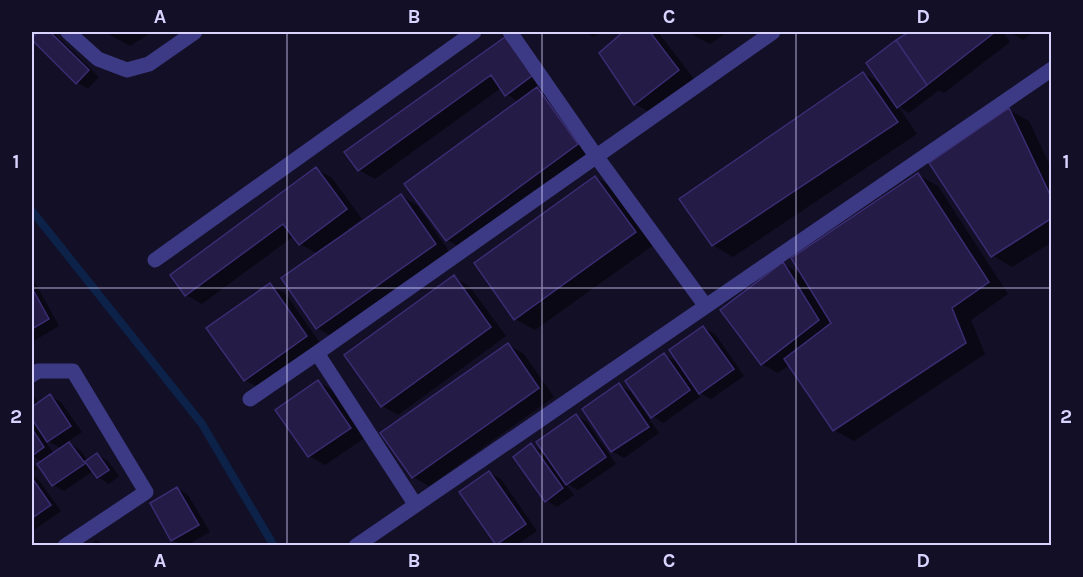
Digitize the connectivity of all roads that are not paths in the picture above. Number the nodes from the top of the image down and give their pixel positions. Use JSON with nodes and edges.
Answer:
{"nodes":[{"id":1,"x":68,"y":32,"type":"edge"},
{"id":2,"x":195,"y":32,"type":"edge"},
{"id":3,"x":474,"y":32,"type":"edge"},
{"id":4,"x":510,"y":32,"type":"edge"},
{"id":5,"x":773,"y":32,"type":"edge"},
{"id":6,"x":1052,"y":69,"type":"edge"},
{"id":7,"x":596,"y":156,"type":"junction"},
{"id":8,"x":155,"y":260,"type":"dead end"},
{"id":9,"x":705,"y":305,"type":"junction"},
{"id":10,"x":317,"y":353,"type":"junction"},
{"id":11,"x":32,"y":375,"type":"edge"},
{"id":12,"x":250,"y":399,"type":"dead end"},
{"id":13,"x":415,"y":504,"type":"junction"},
{"id":14,"x":66,"y":546,"type":"edge"},
{"id":15,"x":357,"y":546,"type":"edge"}],
"edges":[{"from":1,"to":2,"type":"street"},
{"from":3,"to":8,"type":"street"},
{"from":4,"to":7,"type":"street"},
{"from":5,"to":7,"type":"street"},
{"from":6,"to":9,"type":"street"},
{"from":7,"to":9,"type":"street"},
{"from":7,"to":10,"type":"street"},
{"from":9,"to":13,"type":"street"},
{"from":10,"to":12,"type":"street"},
{"from":10,"to":13,"type":"street"},
{"from":11,"to":14,"type":"street"},
{"from":13,"to":15,"type":"street"}]}
